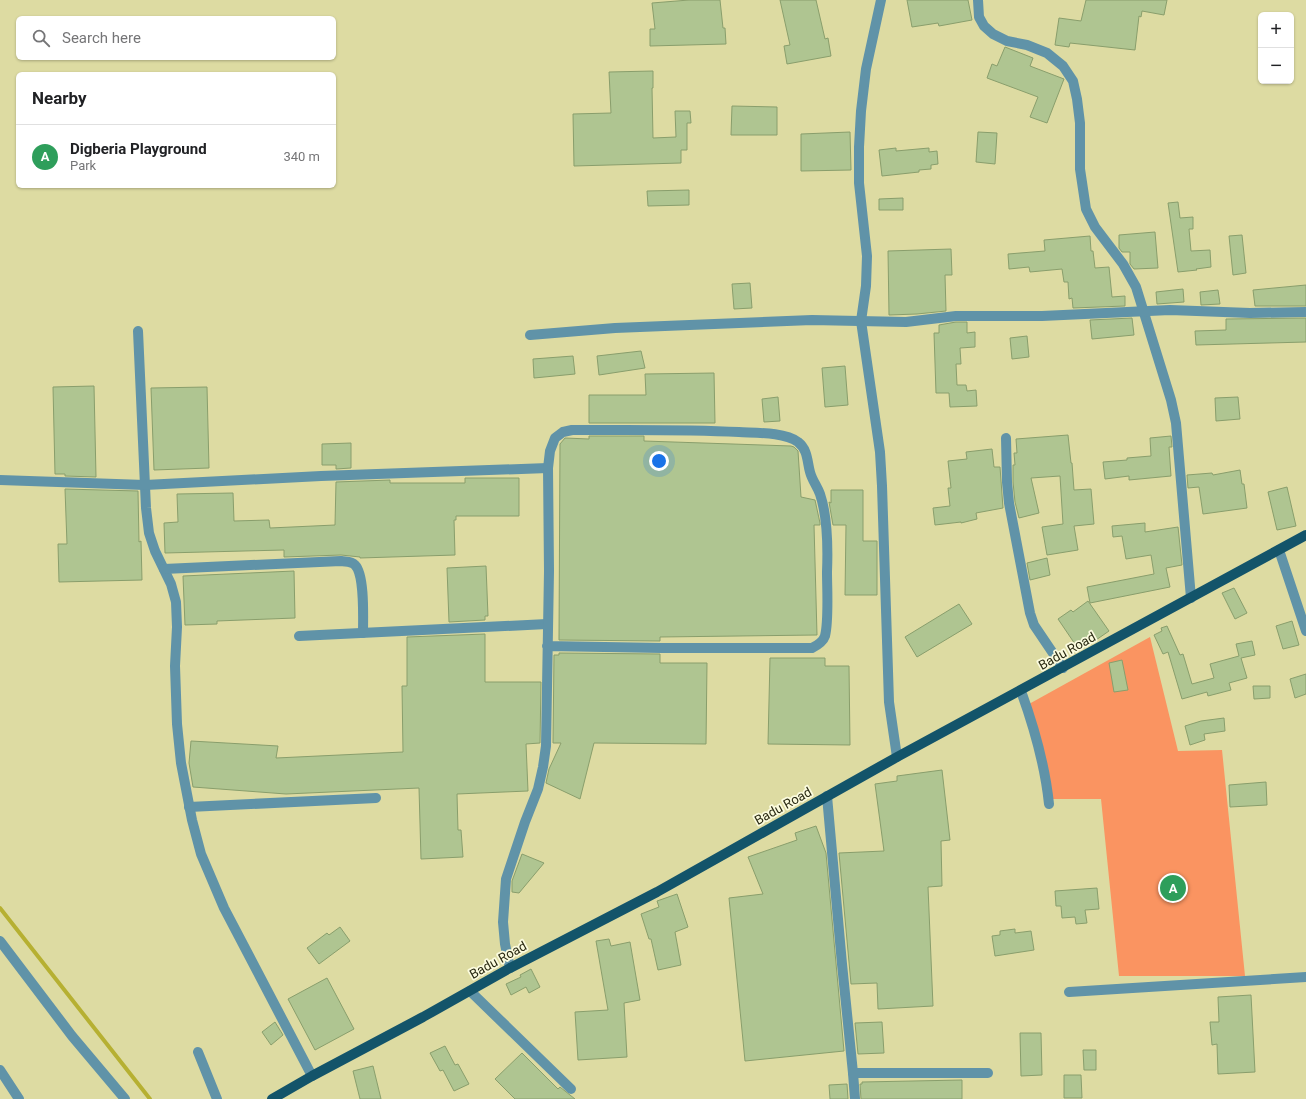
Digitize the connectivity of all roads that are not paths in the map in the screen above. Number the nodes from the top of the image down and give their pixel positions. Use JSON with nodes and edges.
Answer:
{"nodes":[{"id":1,"x":881,"y":0,"type":"edge"},
{"id":2,"x":978,"y":0,"type":"edge"},
{"id":3,"x":1144,"y":311,"type":"junction"},
{"id":4,"x":1306,"y":312,"type":"edge"},
{"id":5,"x":861,"y":321,"type":"junction"},
{"id":6,"x":138,"y":331,"type":"dead end"},
{"id":7,"x":530,"y":335,"type":"dead end"},
{"id":8,"x":1006,"y":438,"type":"dead end"},
{"id":9,"x":548,"y":468,"type":"junction"},
{"id":10,"x":0,"y":480,"type":"edge"},
{"id":11,"x":145,"y":485,"type":"junction"},
{"id":12,"x":1306,"y":535,"type":"edge"},
{"id":13,"x":1279,"y":550,"type":"junction"},
{"id":14,"x":164,"y":568,"type":"junction"},
{"id":15,"x":1190,"y":598,"type":"junction"},
{"id":16,"x":547,"y":624,"type":"junction"},
{"id":17,"x":1306,"y":631,"type":"edge"},
{"id":18,"x":363,"y":633,"type":"junction"},
{"id":19,"x":299,"y":636,"type":"dead end"},
{"id":20,"x":547,"y":646,"type":"junction"},
{"id":21,"x":1063,"y":668,"type":"junction"},
{"id":22,"x":1021,"y":691,"type":"junction"},
{"id":23,"x":897,"y":757,"type":"junction"},
{"id":24,"x":827,"y":796,"type":"junction"},
{"id":25,"x":376,"y":798,"type":"dead end"},
{"id":26,"x":1049,"y":804,"type":"dead end"},
{"id":27,"x":189,"y":807,"type":"junction"},
{"id":28,"x":0,"y":941,"type":"edge"},
{"id":29,"x":510,"y":968,"type":"junction"},
{"id":30,"x":1306,"y":977,"type":"edge"},
{"id":31,"x":470,"y":991,"type":"junction"},
{"id":32,"x":1069,"y":992,"type":"dead end"},
{"id":33,"x":198,"y":1052,"type":"dead end"},
{"id":34,"x":0,"y":1070,"type":"edge"},
{"id":35,"x":853,"y":1073,"type":"junction"},
{"id":36,"x":988,"y":1073,"type":"dead end"},
{"id":37,"x":312,"y":1076,"type":"junction"},
{"id":38,"x":571,"y":1089,"type":"dead end"},
{"id":39,"x":19,"y":1099,"type":"edge"},
{"id":40,"x":125,"y":1099,"type":"edge"},
{"id":41,"x":217,"y":1099,"type":"edge"},
{"id":42,"x":272,"y":1099,"type":"edge"},
{"id":43,"x":855,"y":1099,"type":"edge"}],
"edges":[{"from":1,"to":5,"type":"street"},
{"from":2,"to":3,"type":"street"},
{"from":3,"to":4,"type":"street"},
{"from":3,"to":5,"type":"street"},
{"from":3,"to":15,"type":"street"},
{"from":5,"to":7,"type":"street"},
{"from":5,"to":23,"type":"street"},
{"from":6,"to":11,"type":"street"},
{"from":8,"to":21,"type":"street"},
{"from":9,"to":11,"type":"street"},
{"from":9,"to":16,"type":"street"},
{"from":9,"to":20,"type":"street"},
{"from":10,"to":11,"type":"street"},
{"from":11,"to":14,"type":"street"},
{"from":12,"to":13,"type":"main road","name":"Badu Road"},
{"from":13,"to":15,"type":"main road","name":"Badu Road"},
{"from":13,"to":17,"type":"street"},
{"from":14,"to":18,"type":"street"},
{"from":14,"to":27,"type":"street"},
{"from":15,"to":21,"type":"main road","name":"Badu Road"},
{"from":16,"to":18,"type":"street"},
{"from":16,"to":20,"type":"street"},
{"from":18,"to":19,"type":"street"},
{"from":20,"to":29,"type":"street"},
{"from":21,"to":22,"type":"main road","name":"Badu Road"},
{"from":22,"to":23,"type":"main road","name":"Badu Road"},
{"from":22,"to":26,"type":"street"},
{"from":23,"to":24,"type":"main road","name":"Badu Road"},
{"from":24,"to":29,"type":"main road","name":"Badu Road"},
{"from":24,"to":35,"type":"street"},
{"from":25,"to":27,"type":"street"},
{"from":27,"to":37,"type":"street"},
{"from":28,"to":40,"type":"street"},
{"from":29,"to":31,"type":"main road","name":"Badu Road"},
{"from":30,"to":32,"type":"street"},
{"from":31,"to":37,"type":"main road","name":"Badu Road"},
{"from":31,"to":38,"type":"street"},
{"from":33,"to":41,"type":"street"},
{"from":34,"to":39,"type":"street"},
{"from":35,"to":36,"type":"street"},
{"from":35,"to":43,"type":"street"},
{"from":37,"to":42,"type":"main road","name":"Badu Road"}]}
